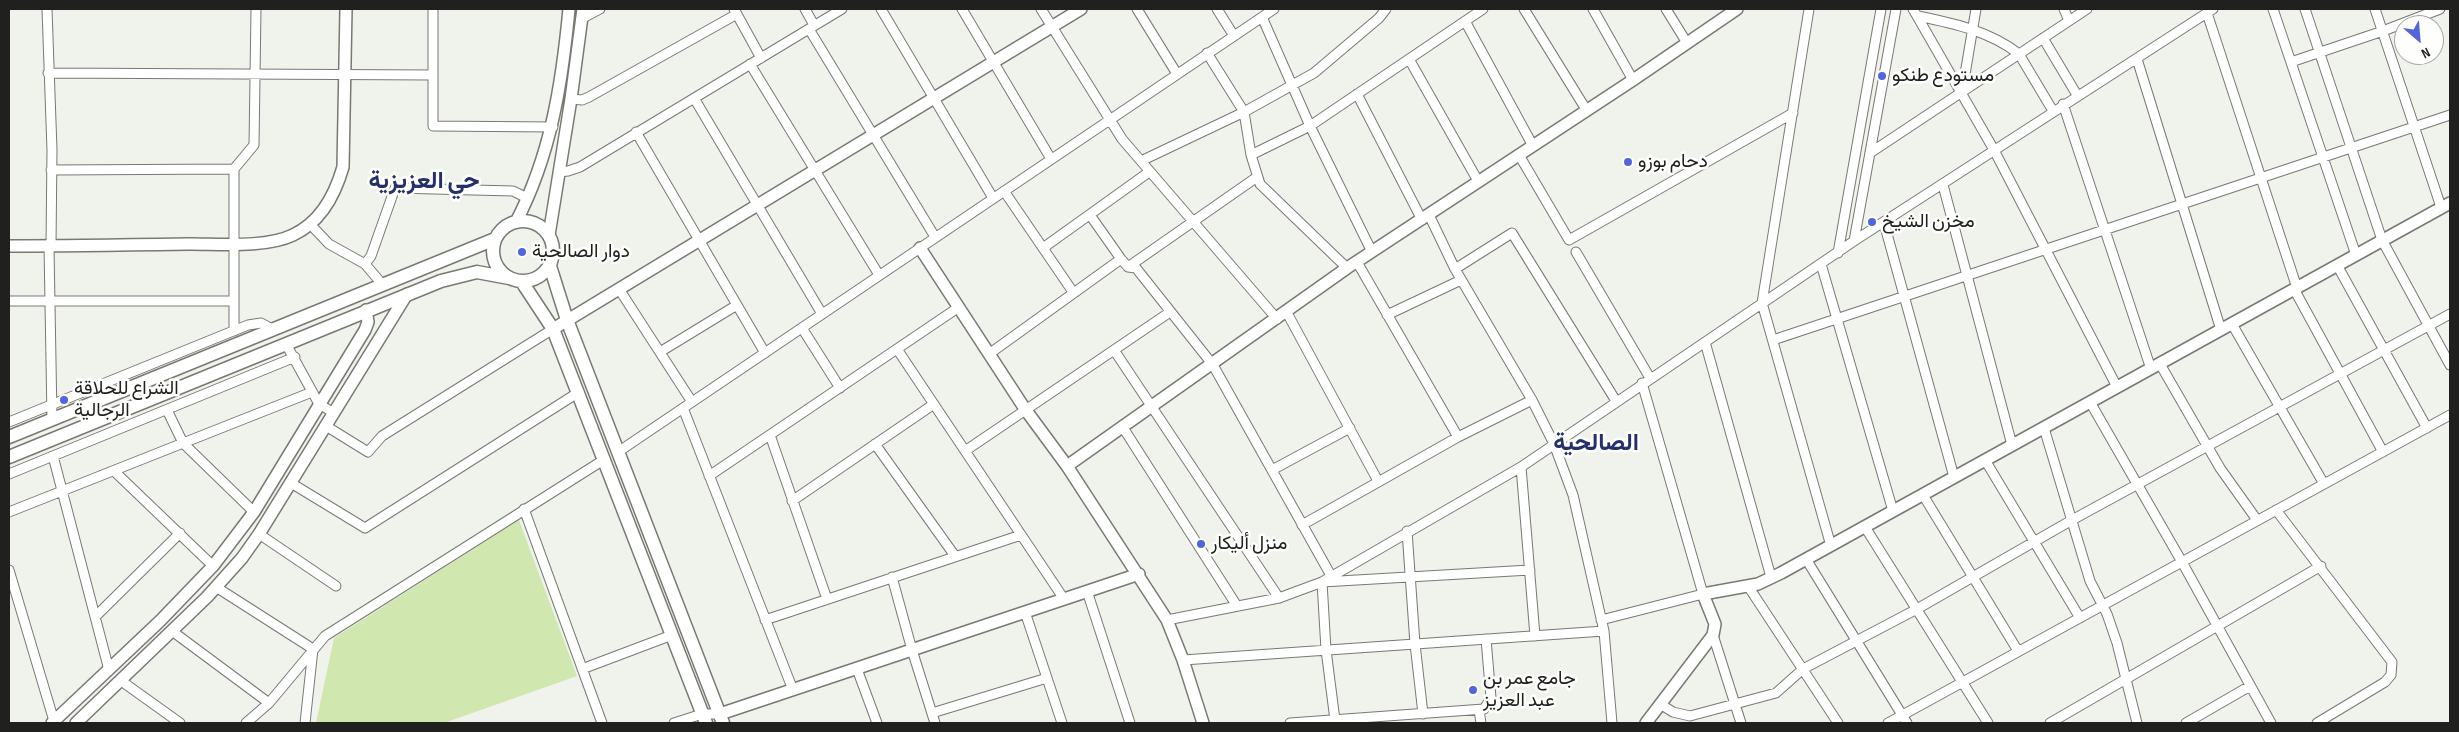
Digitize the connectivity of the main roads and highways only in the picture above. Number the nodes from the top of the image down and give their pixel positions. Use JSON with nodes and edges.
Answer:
{"nodes":[{"id":1,"x":495,"y":240,"type":"junction"},
{"id":2,"x":550,"y":266,"type":"junction"},
{"id":3,"x":509,"y":278,"type":"junction"},
{"id":4,"x":522,"y":282,"type":"junction"},
{"id":5,"x":9,"y":437,"type":"edge"},
{"id":6,"x":9,"y":457,"type":"edge"},
{"id":7,"x":704,"y":719,"type":"edge"},
{"id":8,"x":722,"y":719,"type":"edge"}],
"edges":[{"from":1,"to":2,"type":"main road"},
{"from":1,"to":3,"type":"main road"},
{"from":1,"to":5,"type":"main road"},
{"from":2,"to":4,"type":"main road"},
{"from":2,"to":8,"type":"main road"},
{"from":3,"to":4,"type":"main road"},
{"from":3,"to":6,"type":"main road"},
{"from":4,"to":7,"type":"main road"}]}
